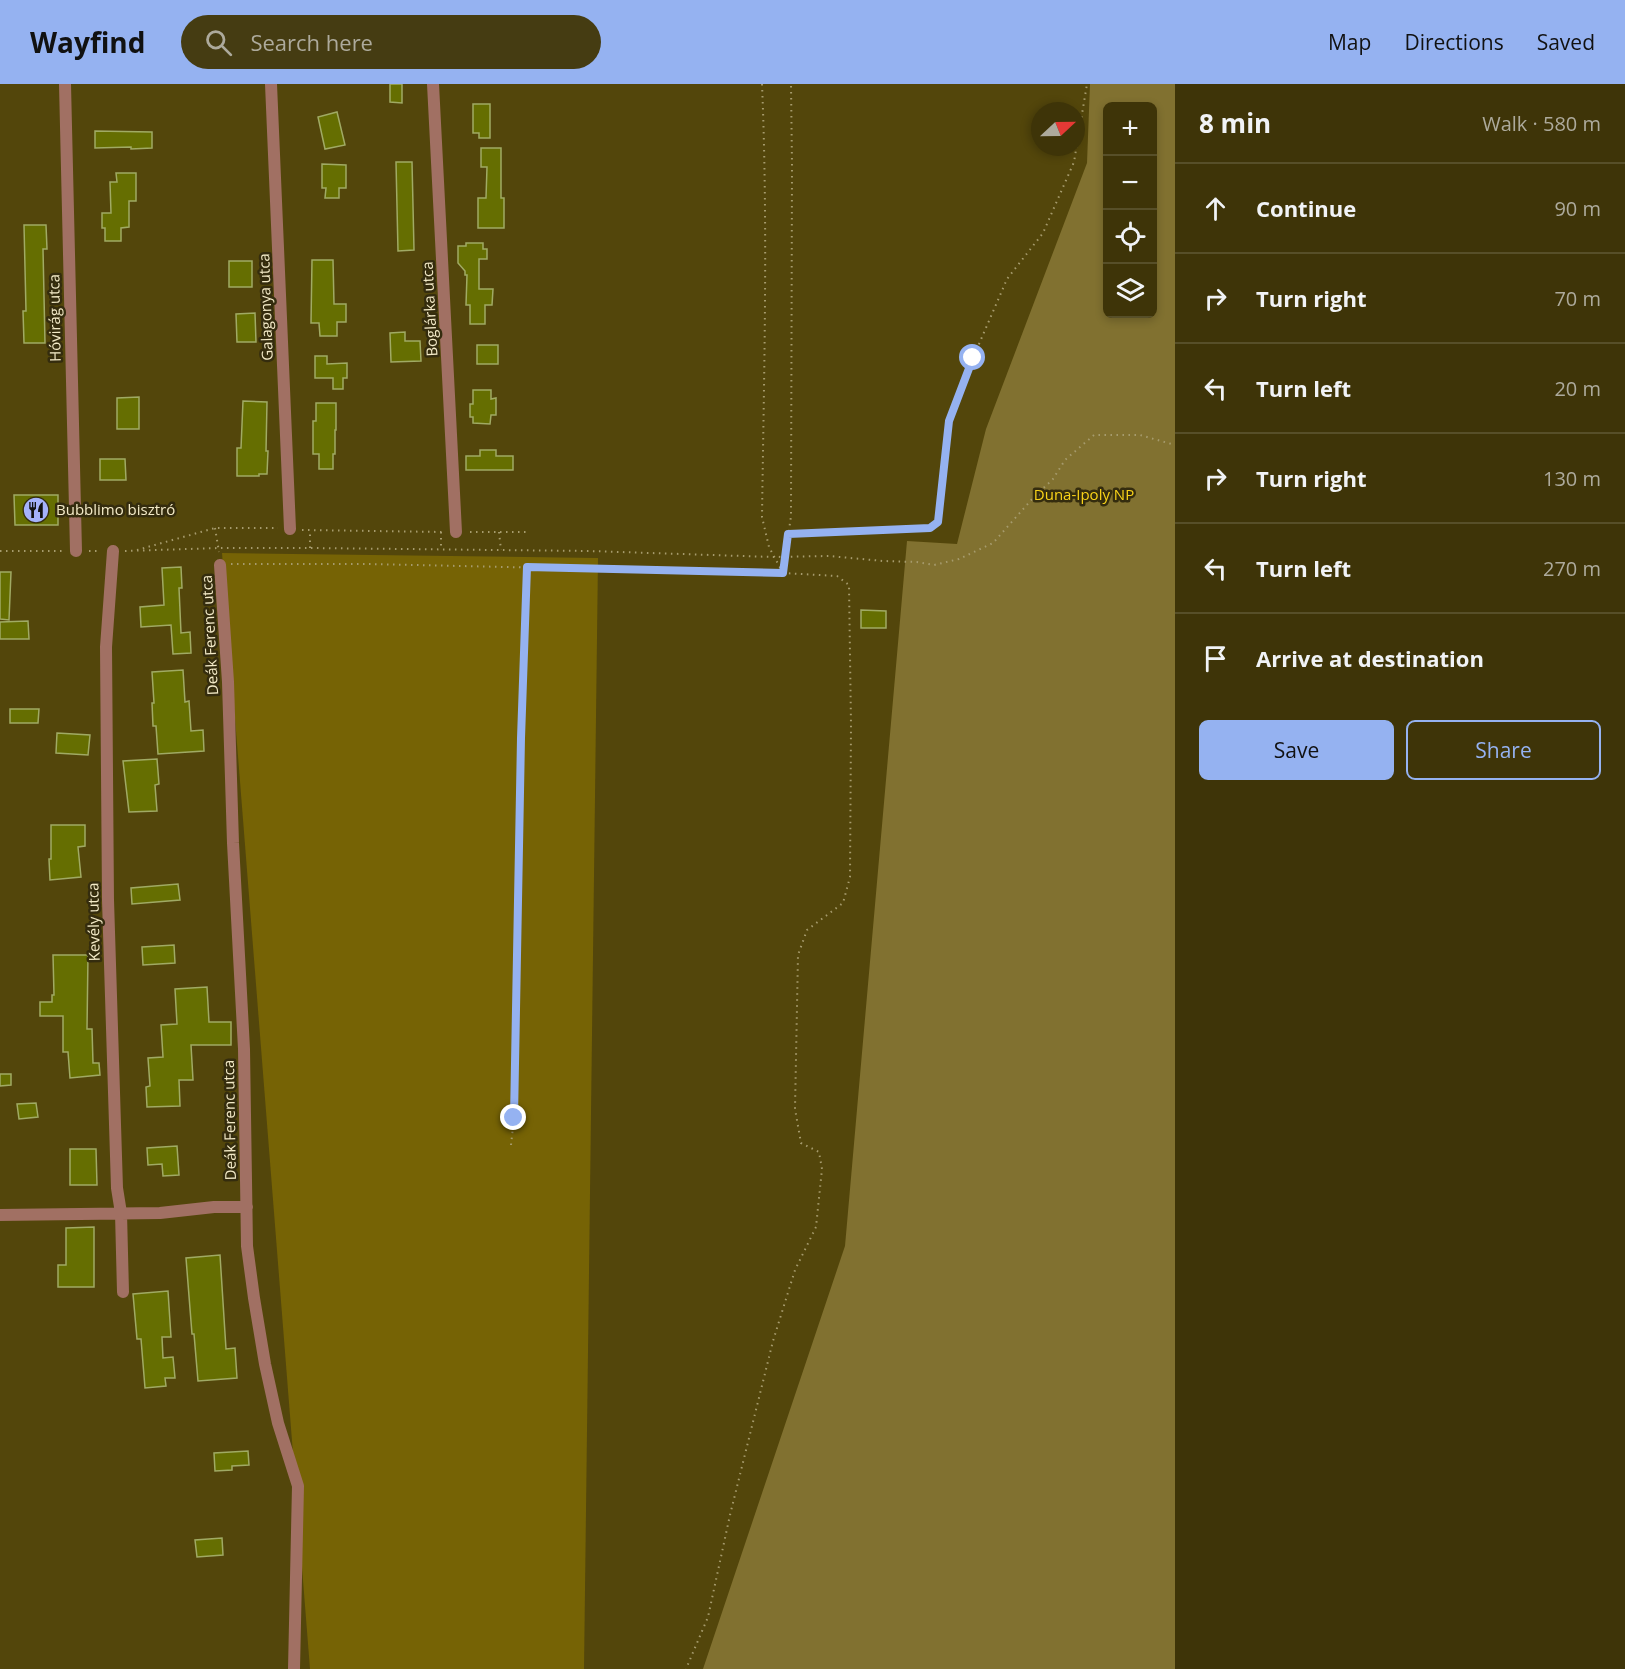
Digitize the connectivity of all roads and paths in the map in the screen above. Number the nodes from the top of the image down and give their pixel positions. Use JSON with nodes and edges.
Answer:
{"nodes":[{"id":1,"x":65,"y":84,"type":"edge"},
{"id":2,"x":271,"y":84,"type":"edge"},
{"id":3,"x":433,"y":84,"type":"edge"},
{"id":4,"x":762,"y":84,"type":"edge"},
{"id":5,"x":790,"y":84,"type":"edge"},
{"id":6,"x":1087,"y":84,"type":"edge"},
{"id":7,"x":1175,"y":445,"type":"edge"},
{"id":8,"x":215,"y":528,"type":"junction"},
{"id":9,"x":290,"y":529,"type":"junction"},
{"id":10,"x":310,"y":531,"type":"junction"},
{"id":11,"x":441,"y":532,"type":"junction"},
{"id":12,"x":456,"y":532,"type":"junction"},
{"id":13,"x":499,"y":532,"type":"junction"},
{"id":14,"x":530,"y":532,"type":"dead end"},
{"id":15,"x":788,"y":534,"type":"junction"},
{"id":16,"x":219,"y":548,"type":"junction"},
{"id":17,"x":310,"y":548,"type":"junction"},
{"id":18,"x":441,"y":550,"type":"junction"},
{"id":19,"x":501,"y":550,"type":"junction"},
{"id":20,"x":0,"y":551,"type":"edge"},
{"id":21,"x":76,"y":551,"type":"joint"},
{"id":22,"x":113,"y":552,"type":"dead end"},
{"id":23,"x":773,"y":557,"type":"junction"},
{"id":24,"x":785,"y":557,"type":"junction"},
{"id":25,"x":220,"y":564,"type":"joint"},
{"id":26,"x":527,"y":567,"type":"junction"},
{"id":27,"x":783,"y":573,"type":"junction"},
{"id":28,"x":511,"y":1145,"type":"dead end"},
{"id":29,"x":247,"y":1207,"type":"junction"},
{"id":30,"x":121,"y":1214,"type":"junction"},
{"id":31,"x":0,"y":1215,"type":"edge"},
{"id":32,"x":123,"y":1292,"type":"dead end"},
{"id":33,"x":294,"y":1669,"type":"edge"},
{"id":34,"x":686,"y":1669,"type":"edge"}],
"edges":[{"from":1,"to":21,"type":"street","name":"Hóvirág utca"},
{"from":2,"to":9,"type":"street","name":"Galagonya utca"},
{"from":3,"to":12,"type":"street","name":"Boglárka utca"},
{"from":4,"to":23,"type":"path"},
{"from":5,"to":15,"type":"path"},
{"from":6,"to":15,"type":"path"},
{"from":7,"to":24,"type":"path"},
{"from":8,"to":9,"type":"path"},
{"from":8,"to":16,"type":"path"},
{"from":8,"to":16,"type":"path"},
{"from":9,"to":10,"type":"path"},
{"from":10,"to":11,"type":"path"},
{"from":10,"to":17,"type":"path"},
{"from":11,"to":12,"type":"path"},
{"from":11,"to":18,"type":"path"},
{"from":12,"to":13,"type":"path"},
{"from":13,"to":14,"type":"path"},
{"from":13,"to":19,"type":"path"},
{"from":15,"to":24,"type":"path"},
{"from":16,"to":17,"type":"path"},
{"from":17,"to":18,"type":"path"},
{"from":18,"to":19,"type":"path"},
{"from":19,"to":23,"type":"path"},
{"from":20,"to":21,"type":"path"},
{"from":22,"to":30,"type":"street","name":"Kevély utca"},
{"from":23,"to":24,"type":"path"},
{"from":23,"to":27,"type":"path"},
{"from":24,"to":27,"type":"path"},
{"from":25,"to":26,"type":"path"},
{"from":25,"to":29,"type":"street","name":"Deák Ferenc utca"},
{"from":26,"to":27,"type":"path"},
{"from":26,"to":28,"type":"path"},
{"from":27,"to":34,"type":"path"},
{"from":29,"to":30,"type":"street"},
{"from":29,"to":33,"type":"street","name":"Deák Ferenc utca"},
{"from":30,"to":31,"type":"street"},
{"from":30,"to":32,"type":"street","name":"Kevély utca"}]}
